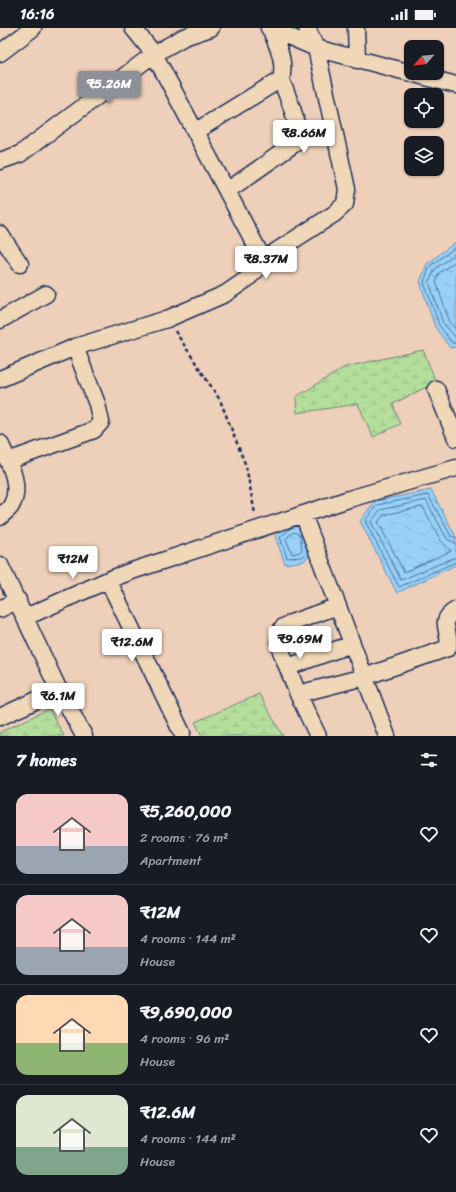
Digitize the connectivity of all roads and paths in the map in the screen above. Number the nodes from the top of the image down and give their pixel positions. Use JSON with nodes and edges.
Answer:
{"nodes":[{"id":1,"x":33,"y":28,"type":"edge"},
{"id":2,"x":133,"y":28,"type":"edge"},
{"id":3,"x":211,"y":28,"type":"edge"},
{"id":4,"x":270,"y":28,"type":"edge"},
{"id":5,"x":307,"y":28,"type":"edge"},
{"id":6,"x":356,"y":28,"type":"edge"},
{"id":7,"x":316,"y":48,"type":"junction"},
{"id":8,"x":0,"y":53,"type":"edge"},
{"id":9,"x":154,"y":54,"type":"junction"},
{"id":10,"x":357,"y":60,"type":"junction"},
{"id":11,"x":281,"y":79,"type":"junction"},
{"id":12,"x":456,"y":85,"type":"edge"},
{"id":13,"x":196,"y":131,"type":"junction"},
{"id":14,"x":20,"y":154,"type":"junction"},
{"id":15,"x":0,"y":161,"type":"edge"},
{"id":16,"x":0,"y":174,"type":"edge"},
{"id":17,"x":227,"y":191,"type":"junction"},
{"id":18,"x":0,"y":234,"type":"edge"},
{"id":19,"x":264,"y":261,"type":"junction"},
{"id":20,"x":20,"y":264,"type":"dead end"},
{"id":21,"x":46,"y":294,"type":"dead end"},
{"id":22,"x":167,"y":318,"type":"junction"},
{"id":23,"x":0,"y":320,"type":"edge"},
{"id":24,"x":76,"y":347,"type":"junction"},
{"id":25,"x":0,"y":379,"type":"edge"},
{"id":26,"x":436,"y":389,"type":"dead end"},
{"id":27,"x":456,"y":438,"type":"edge"},
{"id":28,"x":0,"y":443,"type":"edge"},
{"id":29,"x":8,"y":461,"type":"junction"},
{"id":30,"x":456,"y":468,"type":"edge"},
{"id":31,"x":16,"y":494,"type":"junction"},
{"id":32,"x":0,"y":504,"type":"edge"},
{"id":33,"x":304,"y":514,"type":"junction"},
{"id":34,"x":0,"y":517,"type":"edge"},
{"id":35,"x":258,"y":529,"type":"junction"},
{"id":36,"x":0,"y":565,"type":"edge"},
{"id":37,"x":108,"y":580,"type":"junction"},
{"id":38,"x":18,"y":600,"type":"junction"},
{"id":39,"x":338,"y":606,"type":"junction"},
{"id":40,"x":0,"y":609,"type":"edge"},
{"id":41,"x":456,"y":610,"type":"edge"},
{"id":42,"x":26,"y":617,"type":"junction"},
{"id":43,"x":352,"y":644,"type":"junction"},
{"id":44,"x":288,"y":667,"type":"junction"},
{"id":45,"x":364,"y":677,"type":"junction"},
{"id":46,"x":56,"y":684,"type":"junction"},
{"id":47,"x":298,"y":694,"type":"junction"},
{"id":48,"x":0,"y":717,"type":"edge"},
{"id":49,"x":182,"y":733,"type":"dead end"},
{"id":50,"x":79,"y":735,"type":"edge"},
{"id":51,"x":318,"y":736,"type":"edge"},
{"id":52,"x":387,"y":736,"type":"edge"}],
"edges":[{"from":1,"to":8,"type":"street"},
{"from":2,"to":9,"type":"street"},
{"from":3,"to":9,"type":"street"},
{"from":4,"to":7,"type":"street"},
{"from":4,"to":11,"type":"street"},
{"from":5,"to":7,"type":"street"},
{"from":6,"to":10,"type":"street"},
{"from":7,"to":10,"type":"street"},
{"from":7,"to":19,"type":"street"},
{"from":9,"to":13,"type":"street"},
{"from":9,"to":14,"type":"street"},
{"from":10,"to":12,"type":"street"},
{"from":11,"to":13,"type":"street"},
{"from":11,"to":17,"type":"street"},
{"from":13,"to":17,"type":"street"},
{"from":14,"to":15,"type":"street"},
{"from":14,"to":16,"type":"street"},
{"from":17,"to":19,"type":"street"},
{"from":18,"to":20,"type":"street"},
{"from":19,"to":22,"type":"street"},
{"from":21,"to":23,"type":"street"},
{"from":22,"to":24,"type":"street"},
{"from":22,"to":35,"type":"path"},
{"from":24,"to":25,"type":"street"},
{"from":24,"to":29,"type":"street"},
{"from":26,"to":27,"type":"street"},
{"from":28,"to":29,"type":"street"},
{"from":29,"to":31,"type":"street"},
{"from":30,"to":33,"type":"street"},
{"from":31,"to":32,"type":"street"},
{"from":31,"to":34,"type":"street"},
{"from":33,"to":35,"type":"street"},
{"from":33,"to":39,"type":"street"},
{"from":35,"to":37,"type":"street"},
{"from":36,"to":38,"type":"street"},
{"from":37,"to":42,"type":"street"},
{"from":37,"to":49,"type":"street"},
{"from":38,"to":40,"type":"street"},
{"from":38,"to":42,"type":"street"},
{"from":39,"to":43,"type":"street"},
{"from":39,"to":44,"type":"street"},
{"from":41,"to":45,"type":"street"},
{"from":42,"to":46,"type":"street"},
{"from":43,"to":44,"type":"street"},
{"from":43,"to":45,"type":"street"},
{"from":44,"to":47,"type":"street"},
{"from":45,"to":47,"type":"street"},
{"from":45,"to":52,"type":"street"},
{"from":46,"to":48,"type":"street"},
{"from":46,"to":50,"type":"street"},
{"from":47,"to":51,"type":"street"}]}
